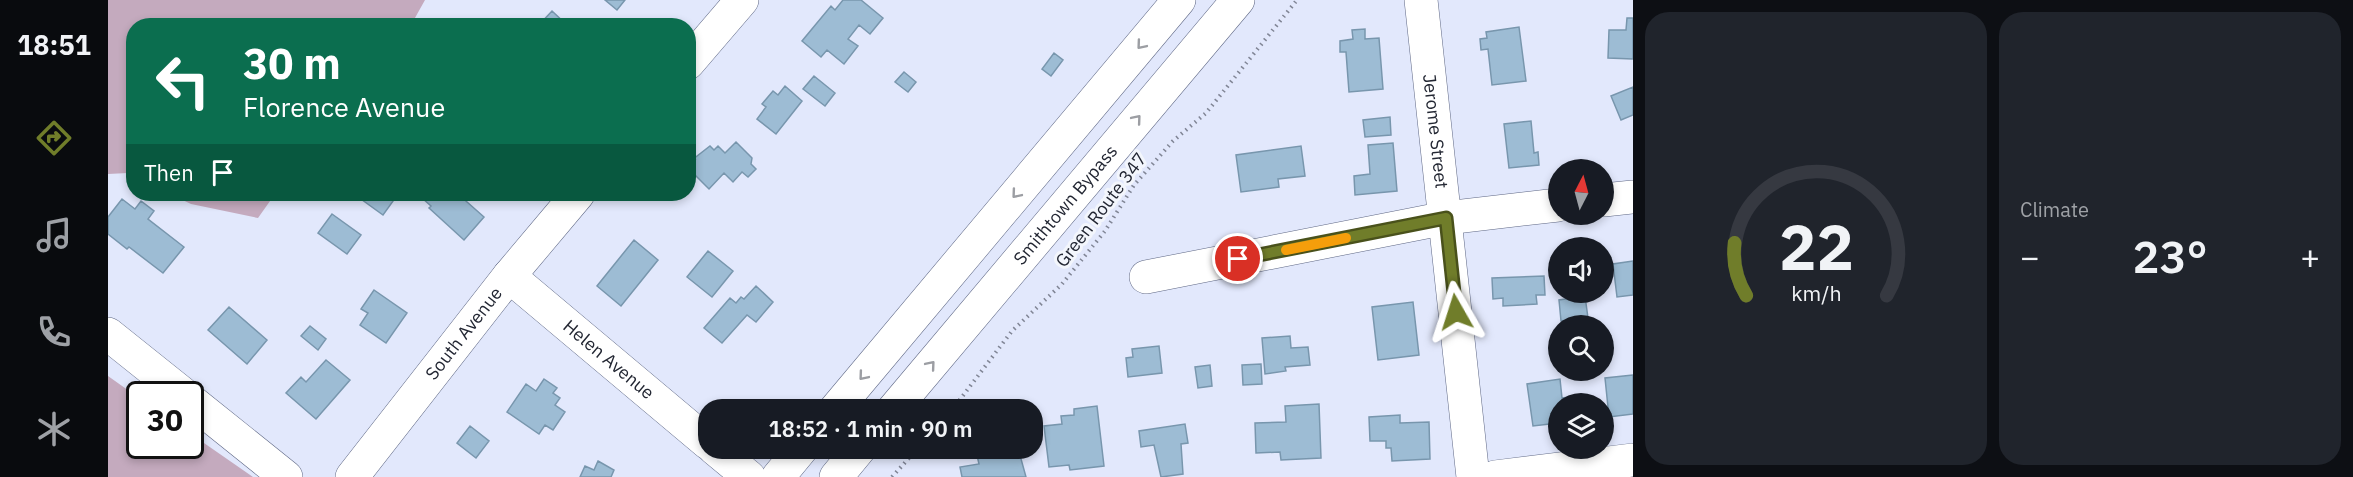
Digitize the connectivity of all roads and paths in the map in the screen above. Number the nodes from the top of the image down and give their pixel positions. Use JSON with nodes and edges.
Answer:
{"nodes":[{"id":1,"x":742,"y":0,"type":"edge"},
{"id":2,"x":1179,"y":0,"type":"edge"},
{"id":3,"x":1238,"y":0,"type":"edge"},
{"id":4,"x":1297,"y":0,"type":"edge"},
{"id":5,"x":1421,"y":0,"type":"edge"},
{"id":6,"x":696,"y":54,"type":"edge"},
{"id":7,"x":1633,"y":197,"type":"edge"},
{"id":8,"x":1614,"y":199,"type":"edge"},
{"id":9,"x":572,"y":201,"type":"edge"},
{"id":10,"x":1548,"y":206,"type":"edge"},
{"id":11,"x":1446,"y":218,"type":"junction"},
{"id":12,"x":509,"y":276,"type":"junction"},
{"id":13,"x":1146,"y":277,"type":"dead end"},
{"id":14,"x":108,"y":334,"type":"edge"},
{"id":15,"x":167,"y":381,"type":"edge"},
{"id":16,"x":844,"y":399,"type":"edge"},
{"id":17,"x":902,"y":399,"type":"edge"},
{"id":18,"x":960,"y":399,"type":"edge"},
{"id":19,"x":204,"y":411,"type":"edge"},
{"id":20,"x":698,"y":435,"type":"edge"},
{"id":21,"x":727,"y":459,"type":"edge"},
{"id":22,"x":793,"y":459,"type":"edge"},
{"id":23,"x":908,"y":459,"type":"edge"},
{"id":24,"x":1633,"y":460,"type":"edge"},
{"id":25,"x":286,"y":477,"type":"edge"},
{"id":26,"x":352,"y":477,"type":"edge"},
{"id":27,"x":749,"y":477,"type":"edge"},
{"id":28,"x":778,"y":477,"type":"edge"},
{"id":29,"x":892,"y":477,"type":"edge"},
{"id":30,"x":1473,"y":477,"type":"edge"},
{"id":31,"x":1495,"y":477,"type":"edge"}],
"edges":[{"from":1,"to":6,"type":"main road"},
{"from":2,"to":16,"type":"main road","one_way":true},
{"from":17,"to":3,"type":"main road","name":"Smithtown Bypass","one_way":true},
{"from":4,"to":18,"type":"path","name":"Green Route 347"},
{"from":5,"to":11,"type":"main road","name":"Jerome Street"},
{"from":7,"to":8,"type":"main road"},
{"from":9,"to":12,"type":"main road","name":"South Avenue"},
{"from":10,"to":11,"type":"main road"},
{"from":11,"to":13,"type":"main road"},
{"from":11,"to":30,"type":"main road","name":"Jerome Street"},
{"from":12,"to":20,"type":"main road","name":"Helen Avenue"},
{"from":12,"to":26,"type":"main road","name":"South Avenue"},
{"from":14,"to":15,"type":"main road"},
{"from":19,"to":25,"type":"main road"},
{"from":21,"to":27,"type":"main road"},
{"from":22,"to":28,"type":"main road"},
{"from":23,"to":29,"type":"path"},
{"from":24,"to":31,"type":"main road"}]}
